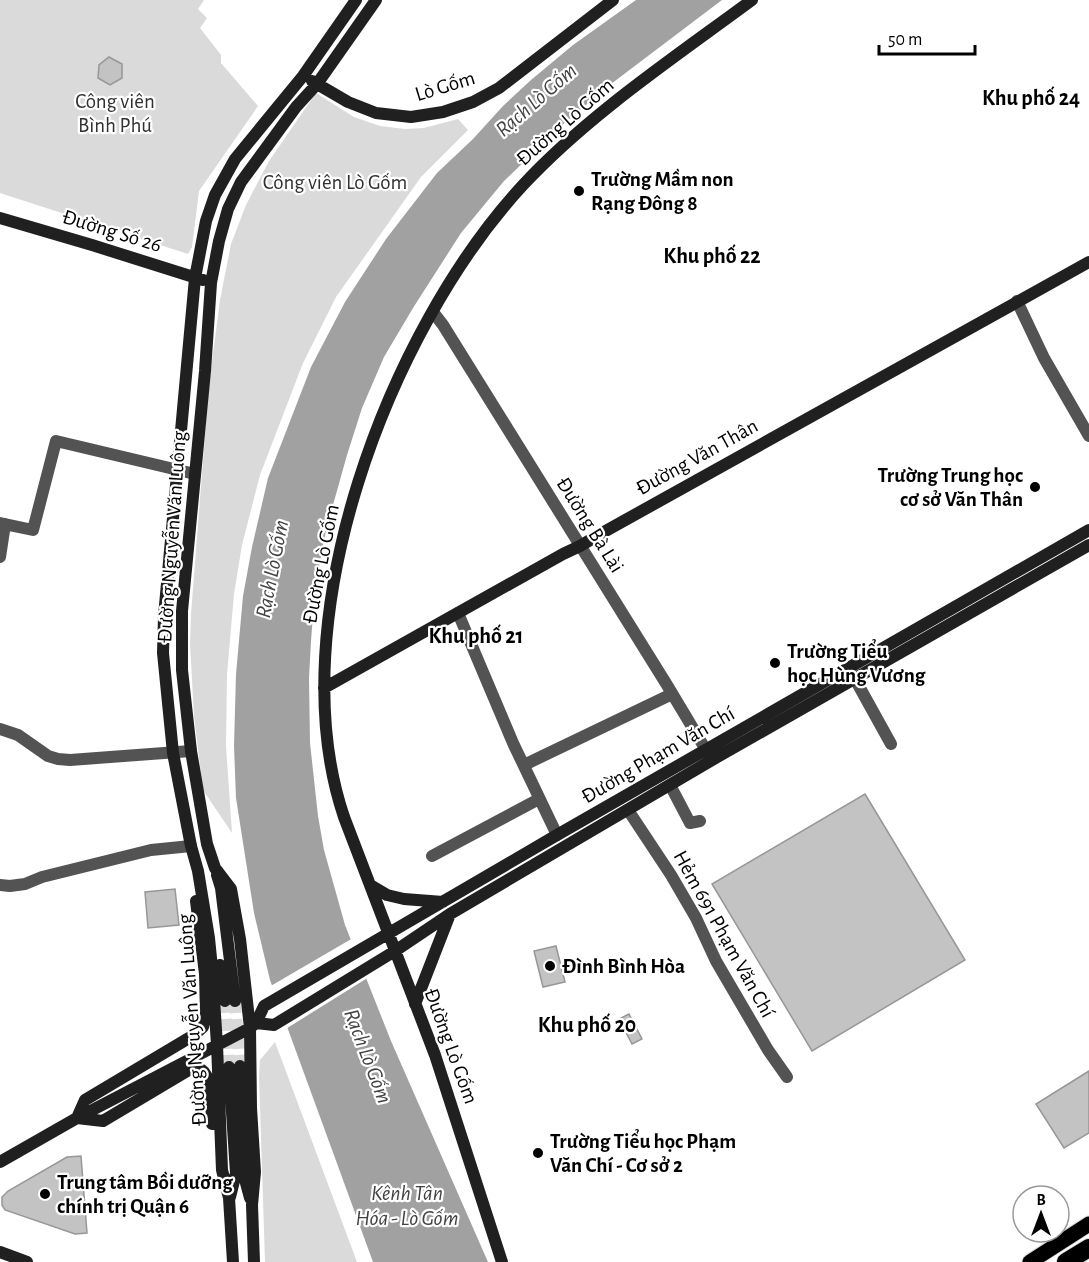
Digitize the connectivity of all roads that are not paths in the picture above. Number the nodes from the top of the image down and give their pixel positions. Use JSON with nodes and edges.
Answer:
{"nodes":[{"id":1,"x":356,"y":0,"type":"edge"},
{"id":2,"x":376,"y":0,"type":"edge"},
{"id":3,"x":613,"y":0,"type":"edge"},
{"id":4,"x":752,"y":0,"type":"edge"},
{"id":5,"x":303,"y":76,"type":"junction"},
{"id":6,"x":317,"y":84,"type":"junction"},
{"id":7,"x":0,"y":218,"type":"edge"},
{"id":8,"x":1089,"y":262,"type":"edge"},
{"id":9,"x":195,"y":278,"type":"junction"},
{"id":10,"x":211,"y":283,"type":"junction"},
{"id":11,"x":1017,"y":301,"type":"junction"},
{"id":12,"x":433,"y":312,"type":"junction"},
{"id":13,"x":1089,"y":436,"type":"edge"},
{"id":14,"x":178,"y":469,"type":"junction"},
{"id":15,"x":195,"y":474,"type":"junction"},
{"id":16,"x":3,"y":524,"type":"edge"},
{"id":17,"x":1089,"y":530,"type":"edge"},
{"id":18,"x":1089,"y":545,"type":"edge"},
{"id":19,"x":580,"y":546,"type":"junction"},
{"id":20,"x":0,"y":557,"type":"edge"},
{"id":21,"x":458,"y":613,"type":"junction"},
{"id":22,"x":855,"y":679,"type":"junction"},
{"id":23,"x":324,"y":687,"type":"junction"},
{"id":24,"x":672,"y":694,"type":"junction"},
{"id":25,"x":0,"y":729,"type":"edge"},
{"id":26,"x":891,"y":744,"type":"dead end"},
{"id":27,"x":191,"y":751,"type":"junction"},
{"id":28,"x":173,"y":753,"type":"junction"},
{"id":29,"x":709,"y":755,"type":"junction"},
{"id":30,"x":524,"y":765,"type":"junction"},
{"id":31,"x":670,"y":785,"type":"junction"},
{"id":32,"x":539,"y":798,"type":"junction"},
{"id":33,"x":628,"y":810,"type":"junction"},
{"id":34,"x":700,"y":820,"type":"dead end"},
{"id":35,"x":557,"y":835,"type":"junction"},
{"id":36,"x":191,"y":846,"type":"junction"},
{"id":37,"x":432,"y":856,"type":"dead end"},
{"id":38,"x":215,"y":868,"type":"junction"},
{"id":39,"x":198,"y":871,"type":"junction"},
{"id":40,"x":0,"y":885,"type":"edge"},
{"id":41,"x":370,"y":885,"type":"junction"},
{"id":42,"x":443,"y":902,"type":"junction"},
{"id":43,"x":450,"y":914,"type":"junction"},
{"id":44,"x":389,"y":933,"type":"junction"},
{"id":45,"x":395,"y":951,"type":"junction"},
{"id":46,"x":415,"y":1004,"type":"junction"},
{"id":47,"x":253,"y":1026,"type":"junction"},
{"id":48,"x":217,"y":1045,"type":"junction"},
{"id":49,"x":787,"y":1077,"type":"dead end"},
{"id":50,"x":77,"y":1118,"type":"junction"},
{"id":51,"x":0,"y":1162,"type":"edge"},
{"id":52,"x":229,"y":1198,"type":"junction"},
{"id":53,"x":252,"y":1205,"type":"junction"},
{"id":54,"x":1089,"y":1224,"type":"edge"},
{"id":55,"x":1089,"y":1248,"type":"edge"},
{"id":56,"x":0,"y":1252,"type":"edge"},
{"id":57,"x":27,"y":1262,"type":"edge"},
{"id":58,"x":233,"y":1262,"type":"edge"},
{"id":59,"x":254,"y":1262,"type":"edge"},
{"id":60,"x":502,"y":1262,"type":"edge"},
{"id":61,"x":1030,"y":1262,"type":"edge"},
{"id":62,"x":1066,"y":1262,"type":"edge"}],
"edges":[{"from":1,"to":5,"type":"main road","name":"Đường Nguyễn Văn Luông"},
{"from":2,"to":6,"type":"main road","name":"Đường Nguyễn Văn Luông"},
{"from":3,"to":6,"type":"main road","name":"Lò Gốm"},
{"from":4,"to":12,"type":"main road","name":"Đường Lò Gốm"},
{"from":5,"to":6,"type":"main road","name":"Lò Gốm"},
{"from":5,"to":9,"type":"main road","name":"Đường Nguyễn Văn Luông"},
{"from":6,"to":10,"type":"main road","name":"Đường Nguyễn Văn Luông"},
{"from":7,"to":9,"type":"main road","name":"Đường Số 26"},
{"from":8,"to":11,"type":"main road","name":"Đường Văn Thân"},
{"from":9,"to":10,"type":"main road","name":"Đường Số 26"},
{"from":9,"to":14,"type":"main road","name":"Đường Nguyễn Văn Luông"},
{"from":10,"to":15,"type":"main road","name":"Đường Nguyễn Văn Luông"},
{"from":11,"to":13,"type":"street"},
{"from":11,"to":19,"type":"main road","name":"Đường Văn Thân"},
{"from":12,"to":19,"type":"street","name":"Đường Bà Lài"},
{"from":12,"to":23,"type":"main road","name":"Đường Lò Gốm"},
{"from":14,"to":15,"type":"street"},
{"from":14,"to":16,"type":"street"},
{"from":14,"to":28,"type":"main road","name":"Đường Nguyễn Văn Luông"},
{"from":15,"to":27,"type":"main road","name":"Đường Nguyễn Văn Luông"},
{"from":16,"to":20,"type":"street"},
{"from":17,"to":29,"type":"main road","name":"Đường Phạm Văn Chí"},
{"from":18,"to":22,"type":"main road","name":"Đường Phạm Văn Chí"},
{"from":19,"to":21,"type":"main road","name":"Đường Văn Thân"},
{"from":19,"to":24,"type":"street","name":"Đường Bà Lài"},
{"from":21,"to":23,"type":"main road","name":"Đường Văn Thân"},
{"from":21,"to":30,"type":"street"},
{"from":22,"to":26,"type":"street"},
{"from":22,"to":29,"type":"main road","name":"Đường Phạm Văn Chí"},
{"from":23,"to":41,"type":"main road","name":"Đường Lò Gốm"},
{"from":24,"to":29,"type":"street","name":"Đường Bà Lài"},
{"from":24,"to":30,"type":"street"},
{"from":25,"to":28,"type":"street"},
{"from":27,"to":28,"type":"street"},
{"from":27,"to":38,"type":"main road","name":"Đường Nguyễn Văn Luông"},
{"from":28,"to":36,"type":"main road","name":"Đường Nguyễn Văn Luông"},
{"from":29,"to":31,"type":"main road","name":"Đường Phạm Văn Chí"},
{"from":29,"to":35,"type":"main road","name":"Đường Phạm Văn Chí"},
{"from":30,"to":32,"type":"street"},
{"from":31,"to":33,"type":"main road","name":"Đường Phạm Văn Chí"},
{"from":31,"to":34,"type":"street"},
{"from":32,"to":35,"type":"street"},
{"from":32,"to":37,"type":"street"},
{"from":33,"to":43,"type":"main road","name":"Đường Phạm Văn Chí"},
{"from":33,"to":49,"type":"street","name":"Hẻm 691 Phạm Văn Chí"},
{"from":35,"to":42,"type":"main road","name":"Đường Phạm Văn Chí"},
{"from":36,"to":39,"type":"main road","name":"Đường Nguyễn Văn Luông"},
{"from":36,"to":40,"type":"street"},
{"from":38,"to":39,"type":"main road"},
{"from":38,"to":47,"type":"main road","name":"Đường Nguyễn Văn Luông"},
{"from":39,"to":48,"type":"main road","name":"Đường Nguyễn Văn Luông"},
{"from":39,"to":50,"type":"main road"},
{"from":41,"to":42,"type":"main road"},
{"from":41,"to":44,"type":"main road","name":"Đường Lò Gốm"},
{"from":42,"to":44,"type":"main road","name":"Đường Phạm Văn Chí"},
{"from":43,"to":45,"type":"main road","name":"Đường Phạm Văn Chí"},
{"from":43,"to":46,"type":"main road"},
{"from":44,"to":45,"type":"main road","name":"Đường Lò Gốm"},
{"from":44,"to":47,"type":"main road","name":"Đường Phạm Văn Chí"},
{"from":45,"to":46,"type":"main road","name":"Đường Lò Gốm"},
{"from":45,"to":47,"type":"main road","name":"Đường Phạm Văn Chí"},
{"from":46,"to":60,"type":"main road","name":"Đường Lò Gốm"},
{"from":47,"to":48,"type":"main road"},
{"from":47,"to":53,"type":"main road","name":"Đường Nguyễn Văn Luông"},
{"from":48,"to":50,"type":"main road"},
{"from":48,"to":52,"type":"main road","name":"Đường Nguyễn Văn Luông"},
{"from":50,"to":51,"type":"main road"},
{"from":50,"to":52,"type":"main road"},
{"from":52,"to":53,"type":"main road"},
{"from":52,"to":58,"type":"main road","name":"Đường Nguyễn Văn Luông"},
{"from":53,"to":59,"type":"main road","name":"Đường Nguyễn Văn Luông"},
{"from":54,"to":61,"type":"main road"},
{"from":55,"to":62,"type":"highway"},
{"from":56,"to":57,"type":"main road"}]}
